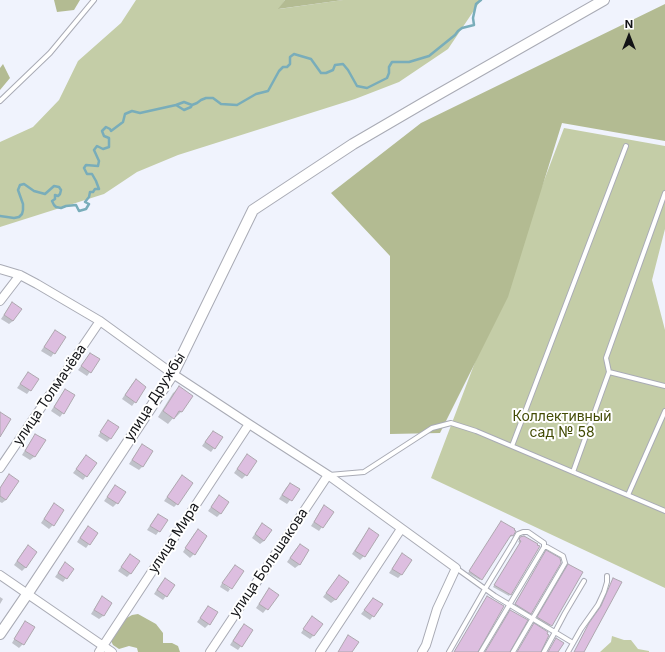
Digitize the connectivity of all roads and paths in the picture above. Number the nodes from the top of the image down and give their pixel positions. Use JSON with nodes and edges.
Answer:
{"nodes":[{"id":1,"x":94,"y":0,"type":"edge"},
{"id":2,"x":604,"y":0,"type":"edge"},
{"id":3,"x":0,"y":101,"type":"edge"},
{"id":4,"x":626,"y":146,"type":"dead end"},
{"id":5,"x":665,"y":193,"type":"edge"},
{"id":6,"x":0,"y":269,"type":"edge"},
{"id":7,"x":20,"y":275,"type":"junction"},
{"id":8,"x":0,"y":301,"type":"edge"},
{"id":9,"x":100,"y":321,"type":"junction"},
{"id":10,"x":609,"y":372,"type":"junction"},
{"id":11,"x":173,"y":374,"type":"junction"},
{"id":12,"x":665,"y":386,"type":"edge"},
{"id":13,"x":665,"y":411,"type":"edge"},
{"id":14,"x":249,"y":424,"type":"junction"},
{"id":15,"x":512,"y":446,"type":"junction"},
{"id":16,"x":0,"y":468,"type":"edge"},
{"id":17,"x":573,"y":472,"type":"junction"},
{"id":18,"x":328,"y":475,"type":"junction"},
{"id":19,"x":628,"y":495,"type":"junction"},
{"id":20,"x":665,"y":511,"type":"edge"},
{"id":21,"x":401,"y":529,"type":"junction"},
{"id":22,"x":544,"y":547,"type":"junction"},
{"id":23,"x":456,"y":568,"type":"junction"},
{"id":24,"x":0,"y":575,"type":"edge"},
{"id":25,"x":607,"y":576,"type":"dead end"},
{"id":26,"x":584,"y":581,"type":"dead end"},
{"id":27,"x":485,"y":589,"type":"junction"},
{"id":28,"x":28,"y":593,"type":"junction"},
{"id":29,"x":509,"y":604,"type":"junction"},
{"id":30,"x":532,"y":619,"type":"junction"},
{"id":31,"x":555,"y":632,"type":"junction"},
{"id":32,"x":0,"y":634,"type":"edge"},
{"id":33,"x":573,"y":643,"type":"junction"},
{"id":34,"x":101,"y":649,"type":"edge"},
{"id":35,"x":112,"y":652,"type":"edge"},
{"id":36,"x":210,"y":652,"type":"edge"},
{"id":37,"x":320,"y":652,"type":"edge"},
{"id":38,"x":422,"y":652,"type":"edge"},
{"id":39,"x":449,"y":652,"type":"edge"},
{"id":40,"x":481,"y":652,"type":"edge"},
{"id":41,"x":513,"y":652,"type":"edge"},
{"id":42,"x":544,"y":652,"type":"edge"},
{"id":43,"x":568,"y":652,"type":"edge"}],
"edges":[{"from":1,"to":3,"type":"lane"},
{"from":2,"to":11,"type":"street","name":"улица Дружбы"},
{"from":4,"to":15,"type":"lane"},
{"from":5,"to":10,"type":"lane"},
{"from":6,"to":7,"type":"street"},
{"from":7,"to":8,"type":"street"},
{"from":7,"to":9,"type":"street"},
{"from":9,"to":11,"type":"street"},
{"from":9,"to":16,"type":"street","name":"улица Толмачёва"},
{"from":10,"to":12,"type":"lane"},
{"from":10,"to":17,"type":"lane"},
{"from":11,"to":14,"type":"street"},
{"from":11,"to":28,"type":"street","name":"улица Дружбы"},
{"from":13,"to":19,"type":"lane"},
{"from":14,"to":18,"type":"street"},
{"from":14,"to":34,"type":"street","name":"улица Мира"},
{"from":15,"to":17,"type":"lane"},
{"from":15,"to":18,"type":"lane"},
{"from":17,"to":19,"type":"lane"},
{"from":18,"to":21,"type":"street"},
{"from":18,"to":36,"type":"street","name":"улица Большакова"},
{"from":19,"to":20,"type":"lane"},
{"from":21,"to":23,"type":"street"},
{"from":21,"to":37,"type":"street"},
{"from":22,"to":27,"type":"lane"},
{"from":22,"to":29,"type":"lane"},
{"from":22,"to":30,"type":"lane"},
{"from":23,"to":27,"type":"lane"},
{"from":23,"to":38,"type":"street"},
{"from":24,"to":28,"type":"street"},
{"from":25,"to":33,"type":"lane"},
{"from":26,"to":31,"type":"lane"},
{"from":27,"to":29,"type":"lane"},
{"from":27,"to":39,"type":"lane"},
{"from":28,"to":32,"type":"street","name":"улица Дружбы"},
{"from":28,"to":34,"type":"street"},
{"from":29,"to":30,"type":"lane"},
{"from":29,"to":40,"type":"lane"},
{"from":30,"to":31,"type":"lane"},
{"from":30,"to":41,"type":"lane"},
{"from":31,"to":33,"type":"lane"},
{"from":31,"to":42,"type":"lane"},
{"from":33,"to":43,"type":"lane"},
{"from":34,"to":35,"type":"street"}]}
